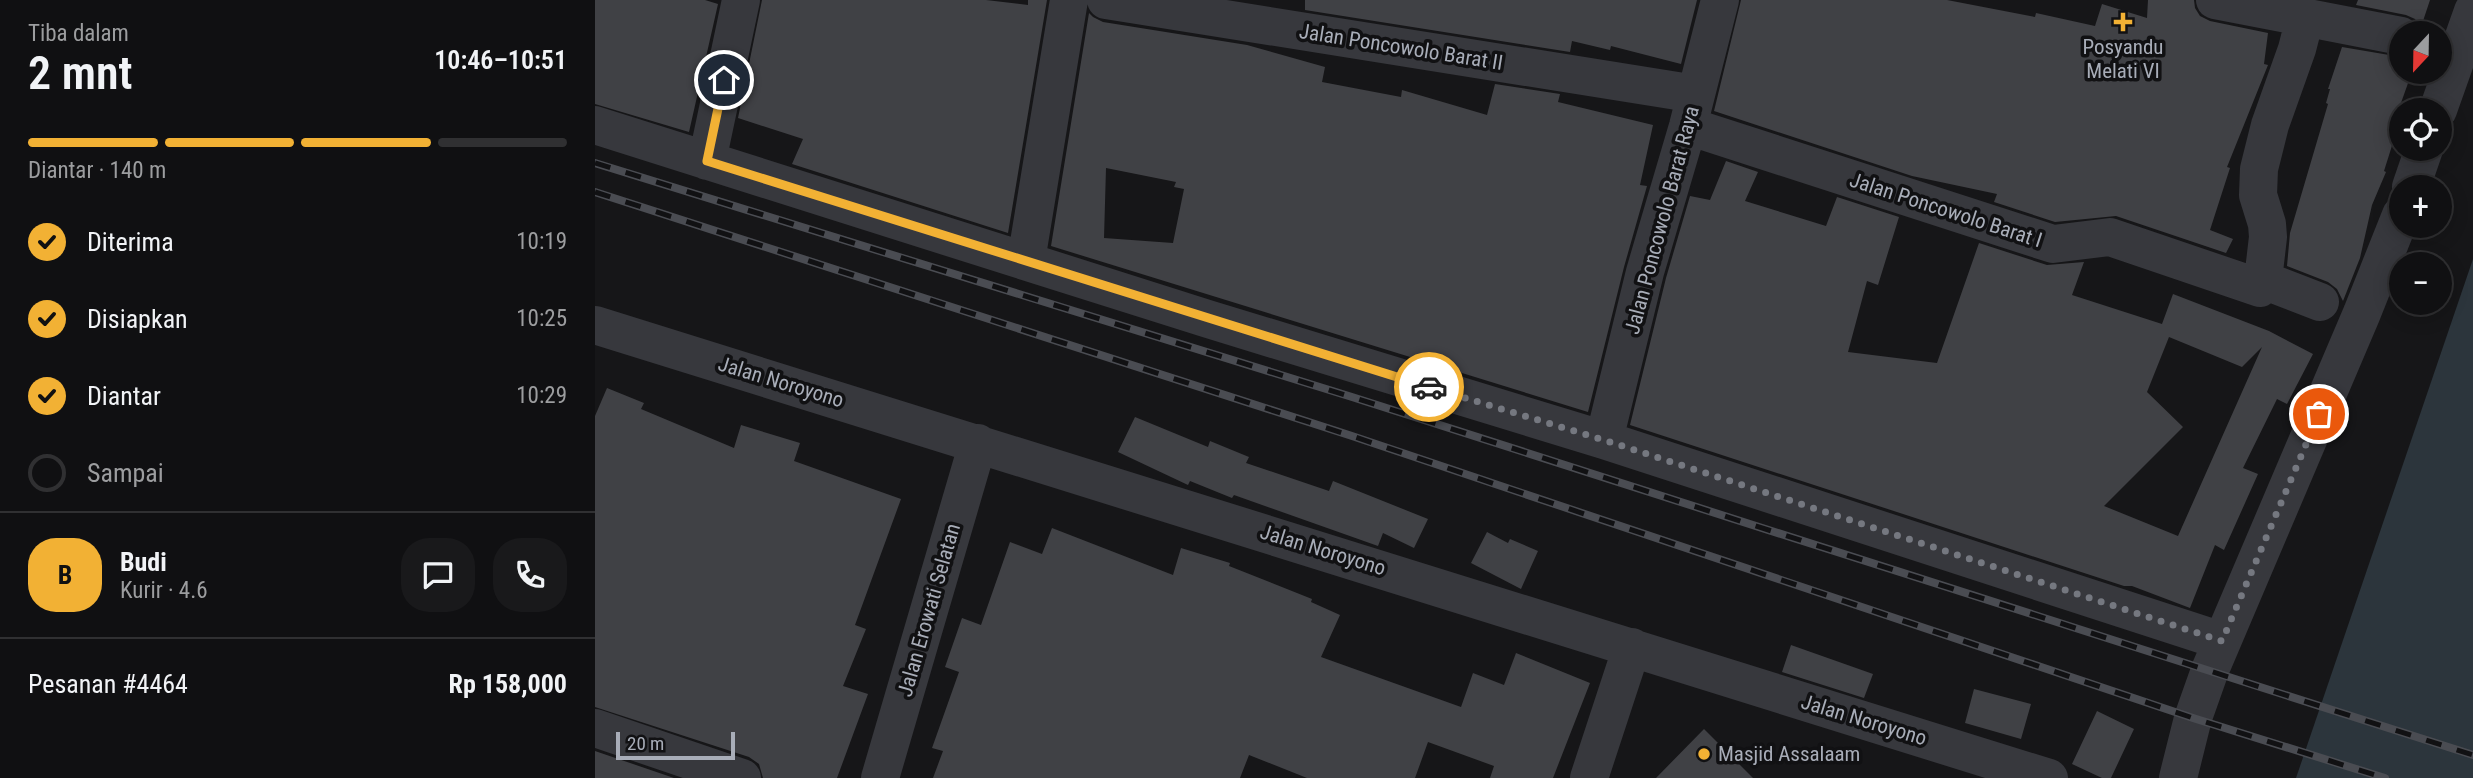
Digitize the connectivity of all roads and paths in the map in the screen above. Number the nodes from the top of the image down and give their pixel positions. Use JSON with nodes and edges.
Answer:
{"nodes":[{"id":1,"x":741,"y":0,"type":"edge"},
{"id":2,"x":1069,"y":0,"type":"edge"},
{"id":3,"x":1106,"y":0,"type":"edge"},
{"id":4,"x":1720,"y":0,"type":"edge"},
{"id":5,"x":2215,"y":0,"type":"edge"},
{"id":6,"x":2305,"y":18,"type":"junction"},
{"id":7,"x":2458,"y":33,"type":"edge"},
{"id":8,"x":2389,"y":34,"type":"edge"},
{"id":9,"x":2441,"y":98,"type":"edge"},
{"id":10,"x":1692,"y":110,"type":"junction"},
{"id":11,"x":595,"y":125,"type":"edge"},
{"id":12,"x":707,"y":161,"type":"junction"},
{"id":13,"x":2392,"y":238,"type":"edge"},
{"id":14,"x":1026,"y":261,"type":"junction"},
{"id":15,"x":2263,"y":280,"type":"junction"},
{"id":16,"x":2321,"y":302,"type":"dead end"},
{"id":17,"x":595,"y":325,"type":"edge"},
{"id":18,"x":1604,"y":440,"type":"junction"},
{"id":19,"x":978,"y":443,"type":"junction"},
{"id":20,"x":2222,"y":641,"type":"junction"},
{"id":21,"x":1632,"y":646,"type":"junction"},
{"id":22,"x":595,"y":728,"type":"edge"},
{"id":23,"x":742,"y":778,"type":"edge"},
{"id":24,"x":880,"y":778,"type":"edge"},
{"id":25,"x":1589,"y":778,"type":"edge"},
{"id":26,"x":2049,"y":778,"type":"edge"},
{"id":27,"x":2178,"y":778,"type":"edge"}],
"edges":[{"from":1,"to":12,"type":"street"},
{"from":2,"to":14,"type":"street"},
{"from":3,"to":10,"type":"street","name":"Jalan Poncowolo Barat II"},
{"from":4,"to":10,"type":"street","name":"Jalan Poncowolo Barat Raya"},
{"from":5,"to":6,"type":"street"},
{"from":6,"to":8,"type":"street"},
{"from":6,"to":15,"type":"street"},
{"from":7,"to":9,"type":"street"},
{"from":10,"to":15,"type":"street","name":"Jalan Poncowolo Barat I"},
{"from":10,"to":18,"type":"street","name":"Jalan Poncowolo Barat Raya"},
{"from":11,"to":12,"type":"street"},
{"from":12,"to":14,"type":"street"},
{"from":13,"to":20,"type":"street"},
{"from":14,"to":18,"type":"street"},
{"from":15,"to":16,"type":"street","name":"Jalan Poncowolo Barat I"},
{"from":17,"to":19,"type":"street","name":"Jalan Noroyono"},
{"from":18,"to":20,"type":"street"},
{"from":19,"to":21,"type":"street","name":"Jalan Noroyono"},
{"from":19,"to":24,"type":"street","name":"Jalan Erowati Selatan"},
{"from":20,"to":27,"type":"street"},
{"from":21,"to":25,"type":"street"},
{"from":21,"to":26,"type":"street","name":"Jalan Noroyono"},
{"from":22,"to":23,"type":"street"}]}
